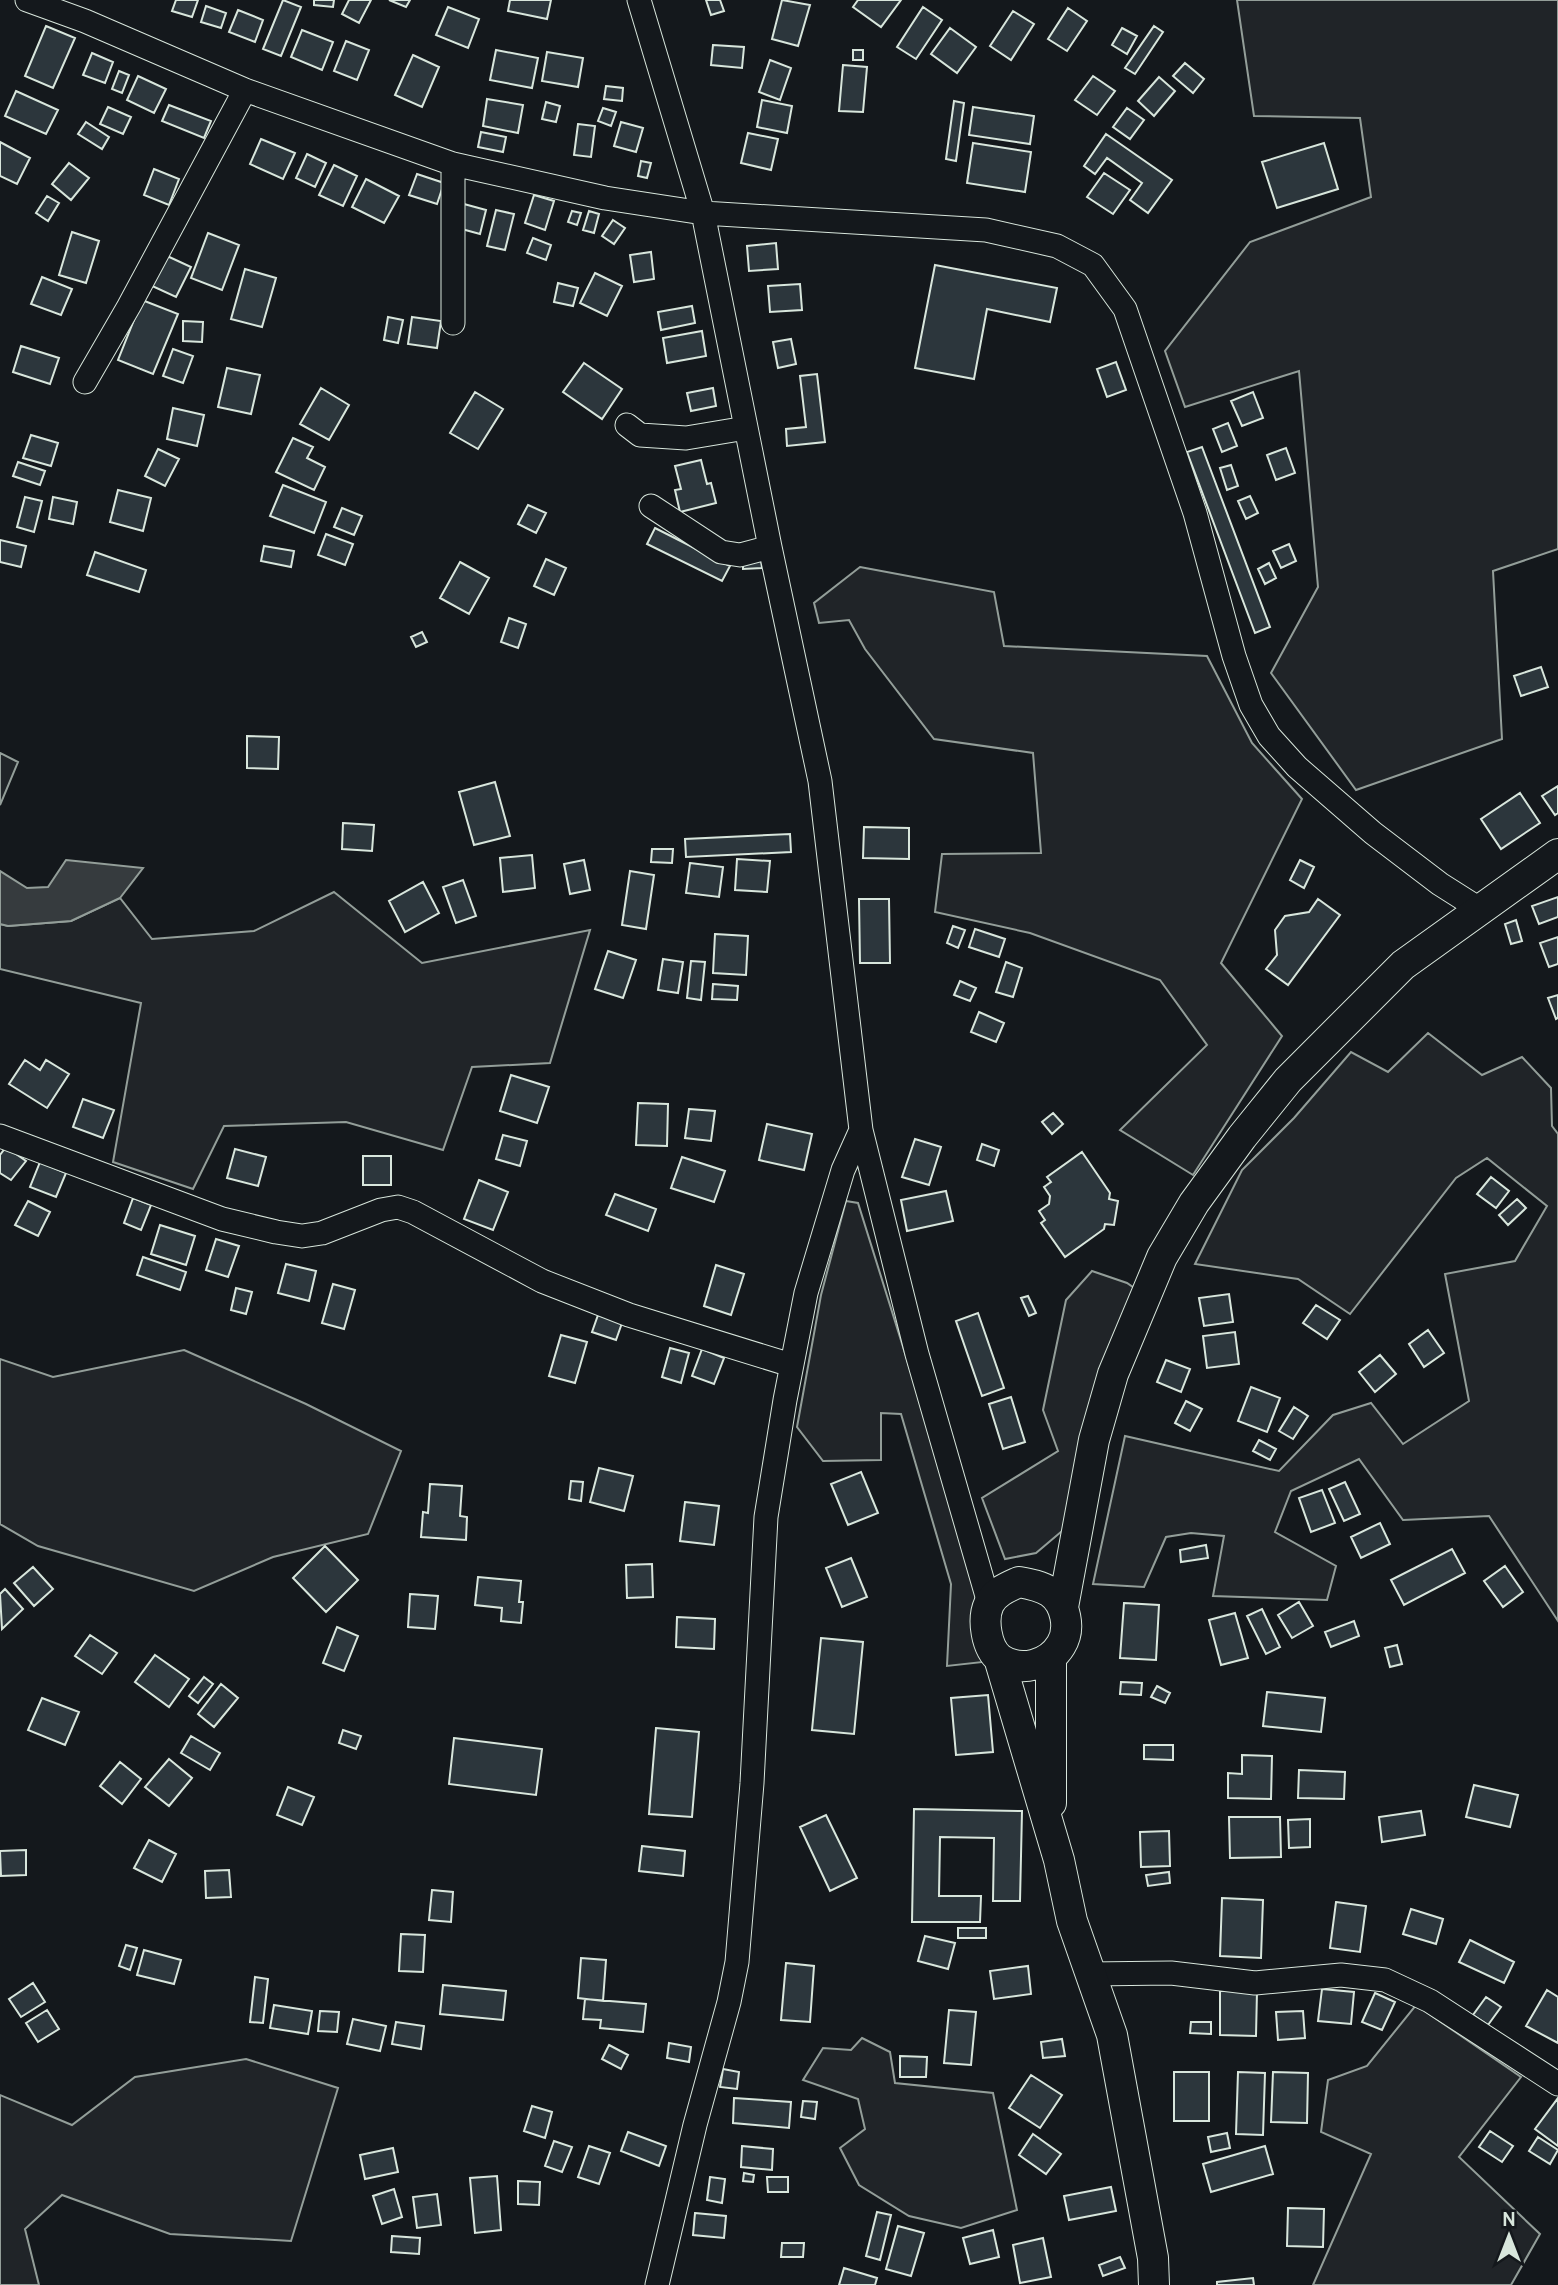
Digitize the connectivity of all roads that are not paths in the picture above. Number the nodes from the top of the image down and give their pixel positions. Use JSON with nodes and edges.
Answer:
{"nodes":[{"id":1,"x":27,"y":0,"type":"edge"},
{"id":2,"x":639,"y":0,"type":"edge"},
{"id":3,"x":245,"y":90,"type":"junction"},
{"id":4,"x":453,"y":164,"type":"junction"},
{"id":5,"x":703,"y":213,"type":"junction"},
{"id":6,"x":453,"y":323,"type":"dead end"},
{"id":7,"x":85,"y":382,"type":"dead end"},
{"id":8,"x":627,"y":425,"type":"dead end"},
{"id":9,"x":746,"y":428,"type":"junction"},
{"id":10,"x":651,"y":506,"type":"dead end"},
{"id":11,"x":770,"y":547,"type":"junction"},
{"id":12,"x":1558,"y":853,"type":"edge"},
{"id":13,"x":1481,"y":910,"type":"junction"},
{"id":14,"x":861,"y":1130,"type":"junction"},
{"id":15,"x":0,"y":1136,"type":"edge"},
{"id":16,"x":792,"y":1365,"type":"junction"},
{"id":17,"x":989,"y":1603,"type":"junction"},
{"id":18,"x":1063,"y":1607,"type":"junction"},
{"id":19,"x":1051,"y":1657,"type":"junction"},
{"id":20,"x":999,"y":1658,"type":"junction"},
{"id":21,"x":1051,"y":1839,"type":"junction"},
{"id":22,"x":1090,"y":1974,"type":"junction"},
{"id":23,"x":1558,"y":2084,"type":"edge"},
{"id":24,"x":657,"y":2285,"type":"edge"},
{"id":25,"x":1154,"y":2285,"type":"edge"}],
"edges":[{"from":1,"to":3,"type":"street"},
{"from":2,"to":5,"type":"street"},
{"from":3,"to":4,"type":"street"},
{"from":3,"to":7,"type":"street"},
{"from":4,"to":5,"type":"street"},
{"from":4,"to":6,"type":"street"},
{"from":5,"to":9,"type":"street"},
{"from":5,"to":13,"type":"street"},
{"from":8,"to":9,"type":"street"},
{"from":9,"to":11,"type":"street"},
{"from":10,"to":11,"type":"street"},
{"from":11,"to":14,"type":"street"},
{"from":12,"to":13,"type":"main road"},
{"from":13,"to":18,"type":"main road"},
{"from":14,"to":16,"type":"street"},
{"from":14,"to":17,"type":"street"},
{"from":15,"to":16,"type":"street"},
{"from":16,"to":24,"type":"street"},
{"from":17,"to":18,"type":"main road"},
{"from":17,"to":20,"type":"main road"},
{"from":18,"to":19,"type":"main road"},
{"from":19,"to":20,"type":"main road"},
{"from":19,"to":21,"type":"main road"},
{"from":20,"to":21,"type":"main road"},
{"from":21,"to":22,"type":"main road"},
{"from":22,"to":23,"type":"street"},
{"from":22,"to":25,"type":"main road"}]}
